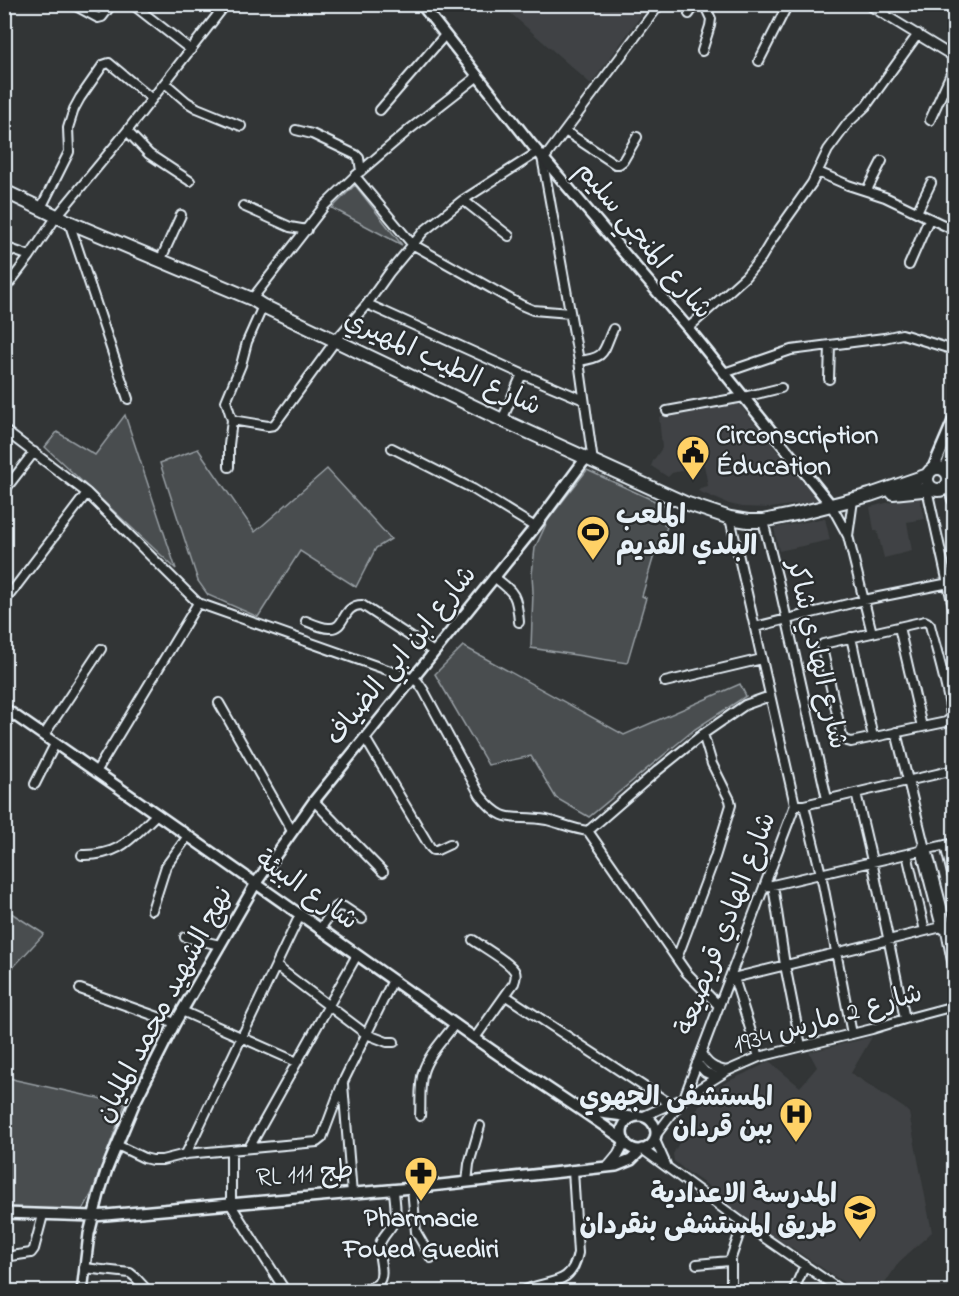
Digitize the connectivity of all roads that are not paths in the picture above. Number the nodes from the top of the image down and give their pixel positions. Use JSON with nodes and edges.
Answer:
{"nodes":[{"id":1,"x":72,"y":4,"type":"edge"},
{"id":2,"x":112,"y":4,"type":"edge"},
{"id":3,"x":132,"y":4,"type":"edge"},
{"id":4,"x":421,"y":4,"type":"edge"},
{"id":5,"x":660,"y":4,"type":"edge"},
{"id":6,"x":696,"y":4,"type":"edge"},
{"id":7,"x":704,"y":4,"type":"edge"},
{"id":8,"x":788,"y":4,"type":"edge"},
{"id":9,"x":867,"y":4,"type":"edge"},
{"id":10,"x":225,"y":5,"type":"edge"},
{"id":11,"x":689,"y":14,"type":"dead end"},
{"id":12,"x":918,"y":34,"type":"junction"},
{"id":13,"x":445,"y":35,"type":"junction"},
{"id":14,"x":191,"y":50,"type":"junction"},
{"id":15,"x":702,"y":51,"type":"dead end"},
{"id":16,"x":954,"y":57,"type":"edge"},
{"id":17,"x":759,"y":61,"type":"dead end"},
{"id":18,"x":954,"y":67,"type":"edge"},
{"id":19,"x":478,"y":76,"type":"junction"},
{"id":20,"x":165,"y":83,"type":"junction"},
{"id":21,"x":152,"y":99,"type":"junction"},
{"id":22,"x":380,"y":111,"type":"dead end"},
{"id":23,"x":930,"y":120,"type":"dead end"},
{"id":24,"x":241,"y":126,"type":"dead end"},
{"id":25,"x":296,"y":130,"type":"dead end"},
{"id":26,"x":127,"y":131,"type":"junction"},
{"id":27,"x":565,"y":131,"type":"junction"},
{"id":28,"x":637,"y":137,"type":"dead end"},
{"id":29,"x":541,"y":156,"type":"junction"},
{"id":30,"x":882,"y":161,"type":"dead end"},
{"id":31,"x":818,"y":172,"type":"junction"},
{"id":32,"x":358,"y":173,"type":"junction"},
{"id":33,"x":190,"y":181,"type":"dead end"},
{"id":34,"x":931,"y":183,"type":"dead end"},
{"id":35,"x":867,"y":190,"type":"junction"},
{"id":36,"x":4,"y":191,"type":"edge"},
{"id":37,"x":464,"y":200,"type":"junction"},
{"id":38,"x":243,"y":206,"type":"dead end"},
{"id":39,"x":41,"y":208,"type":"junction"},
{"id":40,"x":917,"y":213,"type":"junction"},
{"id":41,"x":181,"y":215,"type":"dead end"},
{"id":42,"x":63,"y":219,"type":"junction"},
{"id":43,"x":929,"y":219,"type":"junction"},
{"id":44,"x":306,"y":230,"type":"junction"},
{"id":45,"x":954,"y":230,"type":"edge"},
{"id":46,"x":509,"y":237,"type":"dead end"},
{"id":47,"x":412,"y":244,"type":"junction"},
{"id":48,"x":4,"y":247,"type":"edge"},
{"id":49,"x":30,"y":256,"type":"junction"},
{"id":50,"x":160,"y":261,"type":"junction"},
{"id":51,"x":909,"y":265,"type":"dead end"},
{"id":52,"x":4,"y":290,"type":"edge"},
{"id":53,"x":257,"y":302,"type":"junction"},
{"id":54,"x":367,"y":304,"type":"junction"},
{"id":55,"x":570,"y":313,"type":"junction"},
{"id":56,"x":688,"y":328,"type":"junction"},
{"id":57,"x":613,"y":329,"type":"dead end"},
{"id":58,"x":336,"y":340,"type":"junction"},
{"id":59,"x":830,"y":345,"type":"junction"},
{"id":60,"x":954,"y":350,"type":"edge"},
{"id":61,"x":579,"y":361,"type":"junction"},
{"id":62,"x":724,"y":373,"type":"junction"},
{"id":63,"x":522,"y":374,"type":"junction"},
{"id":64,"x":830,"y":378,"type":"dead end"},
{"id":65,"x":781,"y":388,"type":"dead end"},
{"id":66,"x":744,"y":397,"type":"junction"},
{"id":67,"x":128,"y":399,"type":"dead end"},
{"id":68,"x":584,"y":400,"type":"junction"},
{"id":69,"x":667,"y":411,"type":"dead end"},
{"id":70,"x":232,"y":420,"type":"junction"},
{"id":71,"x":502,"y":420,"type":"junction"},
{"id":72,"x":954,"y":420,"type":"edge"},
{"id":73,"x":4,"y":430,"type":"edge"},
{"id":74,"x":954,"y":446,"type":"edge"},
{"id":75,"x":392,"y":448,"type":"dead end"},
{"id":76,"x":34,"y":452,"type":"junction"},
{"id":77,"x":589,"y":460,"type":"junction"},
{"id":78,"x":229,"y":467,"type":"dead end"},
{"id":79,"x":940,"y":480,"type":"edge"},
{"id":80,"x":4,"y":491,"type":"edge"},
{"id":81,"x":87,"y":493,"type":"junction"},
{"id":82,"x":853,"y":500,"type":"junction"},
{"id":83,"x":954,"y":501,"type":"edge"},
{"id":84,"x":831,"y":505,"type":"junction"},
{"id":85,"x":730,"y":518,"type":"junction"},
{"id":86,"x":763,"y":521,"type":"junction"},
{"id":87,"x":535,"y":527,"type":"junction"},
{"id":88,"x":848,"y":536,"type":"junction"},
{"id":89,"x":494,"y":577,"type":"junction"},
{"id":90,"x":951,"y":583,"type":"edge"},
{"id":91,"x":864,"y":600,"type":"junction"},
{"id":92,"x":4,"y":602,"type":"edge"},
{"id":93,"x":198,"y":603,"type":"junction"},
{"id":94,"x":954,"y":611,"type":"edge"},
{"id":95,"x":786,"y":618,"type":"junction"},
{"id":96,"x":306,"y":621,"type":"dead end"},
{"id":97,"x":519,"y":621,"type":"dead end"},
{"id":98,"x":755,"y":627,"type":"junction"},
{"id":99,"x":899,"y":627,"type":"junction"},
{"id":100,"x":872,"y":633,"type":"junction"},
{"id":101,"x":851,"y":637,"type":"junction"},
{"id":102,"x":101,"y":649,"type":"dead end"},
{"id":103,"x":434,"y":652,"type":"junction"},
{"id":104,"x":762,"y":659,"type":"junction"},
{"id":105,"x":412,"y":679,"type":"junction"},
{"id":106,"x":665,"y":682,"type":"dead end"},
{"id":107,"x":770,"y":696,"type":"junction"},
{"id":108,"x":219,"y":703,"type":"dead end"},
{"id":109,"x":4,"y":708,"type":"edge"},
{"id":110,"x":922,"y":727,"type":"junction"},
{"id":111,"x":896,"y":732,"type":"junction"},
{"id":112,"x":703,"y":734,"type":"junction"},
{"id":113,"x":44,"y":735,"type":"junction"},
{"id":114,"x":873,"y":737,"type":"junction"},
{"id":115,"x":365,"y":738,"type":"junction"},
{"id":116,"x":56,"y":744,"type":"junction"},
{"id":117,"x":954,"y":770,"type":"edge"},
{"id":118,"x":96,"y":772,"type":"junction"},
{"id":119,"x":908,"y":780,"type":"junction"},
{"id":120,"x":35,"y":784,"type":"dead end"},
{"id":121,"x":856,"y":793,"type":"junction"},
{"id":122,"x":827,"y":800,"type":"junction"},
{"id":123,"x":314,"y":801,"type":"junction"},
{"id":124,"x":795,"y":805,"type":"junction"},
{"id":125,"x":804,"y":805,"type":"junction"},
{"id":126,"x":157,"y":814,"type":"junction"},
{"id":127,"x":292,"y":831,"type":"junction"},
{"id":128,"x":588,"y":831,"type":"junction"},
{"id":129,"x":188,"y":836,"type":"junction"},
{"id":130,"x":954,"y":843,"type":"edge"},
{"id":131,"x":450,"y":844,"type":"dead end"},
{"id":132,"x":945,"y":845,"type":"junction"},
{"id":133,"x":924,"y":848,"type":"junction"},
{"id":134,"x":907,"y":854,"type":"junction"},
{"id":135,"x":82,"y":855,"type":"dead end"},
{"id":136,"x":872,"y":861,"type":"junction"},
{"id":137,"x":383,"y":872,"type":"dead end"},
{"id":138,"x":821,"y":874,"type":"junction"},
{"id":139,"x":954,"y":882,"type":"edge"},
{"id":140,"x":256,"y":883,"type":"junction"},
{"id":141,"x":769,"y":886,"type":"junction"},
{"id":142,"x":152,"y":910,"type":"dead end"},
{"id":143,"x":300,"y":915,"type":"junction"},
{"id":144,"x":362,"y":920,"type":"dead end"},
{"id":145,"x":947,"y":927,"type":"edge"},
{"id":146,"x":320,"y":929,"type":"junction"},
{"id":147,"x":925,"y":931,"type":"junction"},
{"id":148,"x":185,"y":937,"type":"dead end"},
{"id":149,"x":473,"y":940,"type":"dead end"},
{"id":150,"x":889,"y":940,"type":"junction"},
{"id":151,"x":220,"y":945,"type":"junction"},
{"id":152,"x":836,"y":952,"type":"junction"},
{"id":153,"x":357,"y":955,"type":"junction"},
{"id":154,"x":677,"y":958,"type":"junction"},
{"id":155,"x":785,"y":965,"type":"junction"},
{"id":156,"x":276,"y":966,"type":"junction"},
{"id":157,"x":954,"y":972,"type":"edge"},
{"id":158,"x":732,"y":978,"type":"junction"},
{"id":159,"x":393,"y":980,"type":"junction"},
{"id":160,"x":80,"y":989,"type":"dead end"},
{"id":161,"x":506,"y":996,"type":"junction"},
{"id":162,"x":328,"y":1006,"type":"junction"},
{"id":163,"x":719,"y":1006,"type":"junction"},
{"id":164,"x":954,"y":1006,"type":"edge"},
{"id":165,"x":182,"y":1011,"type":"junction"},
{"id":166,"x":905,"y":1019,"type":"junction"},
{"id":167,"x":175,"y":1023,"type":"junction"},
{"id":168,"x":455,"y":1024,"type":"junction"},
{"id":169,"x":366,"y":1034,"type":"junction"},
{"id":170,"x":852,"y":1034,"type":"junction"},
{"id":171,"x":241,"y":1038,"type":"junction"},
{"id":172,"x":475,"y":1038,"type":"junction"},
{"id":173,"x":394,"y":1042,"type":"dead end"},
{"id":174,"x":801,"y":1046,"type":"junction"},
{"id":175,"x":701,"y":1053,"type":"junction"},
{"id":176,"x":759,"y":1057,"type":"junction"},
{"id":177,"x":297,"y":1062,"type":"junction"},
{"id":178,"x":697,"y":1063,"type":"junction"},
{"id":179,"x":727,"y":1071,"type":"junction"},
{"id":180,"x":716,"y":1077,"type":"junction"},
{"id":181,"x":343,"y":1082,"type":"junction"},
{"id":182,"x":684,"y":1098,"type":"junction"},
{"id":183,"x":673,"y":1106,"type":"junction"},
{"id":184,"x":583,"y":1110,"type":"junction"},
{"id":185,"x":420,"y":1116,"type":"dead end"},
{"id":186,"x":644,"y":1116,"type":"junction"},
{"id":187,"x":632,"y":1117,"type":"junction"},
{"id":188,"x":480,"y":1126,"type":"dead end"},
{"id":189,"x":655,"y":1137,"type":"junction"},
{"id":190,"x":624,"y":1141,"type":"junction"},
{"id":191,"x":117,"y":1145,"type":"junction"},
{"id":192,"x":249,"y":1148,"type":"junction"},
{"id":193,"x":642,"y":1149,"type":"junction"},
{"id":194,"x":231,"y":1150,"type":"junction"},
{"id":195,"x":186,"y":1154,"type":"junction"},
{"id":196,"x":608,"y":1167,"type":"junction"},
{"id":197,"x":668,"y":1168,"type":"junction"},
{"id":198,"x":573,"y":1170,"type":"junction"},
{"id":199,"x":466,"y":1182,"type":"junction"},
{"id":200,"x":412,"y":1188,"type":"junction"},
{"id":201,"x":394,"y":1190,"type":"junction"},
{"id":202,"x":351,"y":1194,"type":"junction"},
{"id":203,"x":231,"y":1204,"type":"junction"},
{"id":204,"x":4,"y":1213,"type":"edge"},
{"id":205,"x":43,"y":1215,"type":"junction"},
{"id":206,"x":94,"y":1216,"type":"junction"},
{"id":207,"x":743,"y":1223,"type":"junction"},
{"id":208,"x":4,"y":1257,"type":"edge"},
{"id":209,"x":431,"y":1258,"type":"dead end"},
{"id":210,"x":731,"y":1258,"type":"junction"},
{"id":211,"x":697,"y":1264,"type":"dead end"},
{"id":212,"x":805,"y":1265,"type":"junction"},
{"id":213,"x":84,"y":1268,"type":"junction"},
{"id":214,"x":82,"y":1292,"type":"edge"},
{"id":215,"x":148,"y":1292,"type":"edge"},
{"id":216,"x":286,"y":1292,"type":"edge"},
{"id":217,"x":346,"y":1292,"type":"edge"},
{"id":218,"x":521,"y":1292,"type":"edge"},
{"id":219,"x":731,"y":1292,"type":"edge"},
{"id":220,"x":793,"y":1292,"type":"edge"},
{"id":221,"x":843,"y":1292,"type":"edge"}],
"edges":[{"from":1,"to":2,"type":"street"},
{"from":3,"to":14,"type":"street"},
{"from":4,"to":13,"type":"street","name":"شارع المنجي سليم"},
{"from":5,"to":27,"type":"street"},
{"from":6,"to":11,"type":"street"},
{"from":7,"to":15,"type":"street"},
{"from":8,"to":17,"type":"street"},
{"from":9,"to":12,"type":"street"},
{"from":10,"to":14,"type":"street"},
{"from":12,"to":16,"type":"street"},
{"from":12,"to":31,"type":"street"},
{"from":13,"to":19,"type":"street","name":"شارع المنجي سليم"},
{"from":13,"to":22,"type":"street"},
{"from":14,"to":20,"type":"street"},
{"from":18,"to":23,"type":"street"},
{"from":19,"to":29,"type":"street","name":"شارع المنجي سليم"},
{"from":19,"to":32,"type":"street"},
{"from":20,"to":21,"type":"street"},
{"from":20,"to":24,"type":"street"},
{"from":21,"to":26,"type":"street"},
{"from":21,"to":39,"type":"street"},
{"from":25,"to":32,"type":"street"},
{"from":26,"to":33,"type":"street"},
{"from":26,"to":42,"type":"street"},
{"from":27,"to":28,"type":"street"},
{"from":27,"to":29,"type":"street"},
{"from":29,"to":37,"type":"street"},
{"from":29,"to":55,"type":"street"},
{"from":29,"to":56,"type":"street","name":"شارع المنجي سليم"},
{"from":30,"to":35,"type":"street"},
{"from":31,"to":35,"type":"street"},
{"from":31,"to":56,"type":"street"},
{"from":32,"to":44,"type":"street"},
{"from":32,"to":47,"type":"street"},
{"from":34,"to":40,"type":"street"},
{"from":35,"to":40,"type":"street"},
{"from":36,"to":39,"type":"main road","name":"شارع الطيب المهيري"},
{"from":37,"to":46,"type":"street"},
{"from":37,"to":47,"type":"street"},
{"from":38,"to":44,"type":"street"},
{"from":39,"to":42,"type":"main road","name":"شارع الطيب المهيري"},
{"from":40,"to":43,"type":"street"},
{"from":41,"to":50,"type":"street"},
{"from":42,"to":49,"type":"street"},
{"from":42,"to":50,"type":"main road","name":"شارع الطيب المهيري"},
{"from":42,"to":67,"type":"street"},
{"from":43,"to":45,"type":"street"},
{"from":43,"to":51,"type":"street"},
{"from":44,"to":53,"type":"street"},
{"from":47,"to":54,"type":"street"},
{"from":47,"to":55,"type":"street"},
{"from":48,"to":49,"type":"street"},
{"from":49,"to":52,"type":"street"},
{"from":50,"to":53,"type":"main road","name":"شارع الطيب المهيري"},
{"from":53,"to":58,"type":"main road","name":"شارع الطيب المهيري"},
{"from":53,"to":70,"type":"street"},
{"from":54,"to":58,"type":"street"},
{"from":54,"to":63,"type":"street"},
{"from":55,"to":61,"type":"street"},
{"from":56,"to":62,"type":"street","name":"شارع المنجي سليم"},
{"from":57,"to":61,"type":"street"},
{"from":58,"to":70,"type":"street"},
{"from":58,"to":71,"type":"main road","name":"شارع الطيب المهيري"},
{"from":59,"to":60,"type":"street"},
{"from":59,"to":62,"type":"street"},
{"from":59,"to":64,"type":"street"},
{"from":61,"to":68,"type":"street"},
{"from":62,"to":66,"type":"street","name":"شارع المنجي سليم"},
{"from":63,"to":68,"type":"street"},
{"from":63,"to":71,"type":"street"},
{"from":65,"to":66,"type":"street"},
{"from":66,"to":69,"type":"street"},
{"from":66,"to":84,"type":"street","name":"شارع المنجي سليم"},
{"from":68,"to":77,"type":"street"},
{"from":70,"to":78,"type":"street"},
{"from":71,"to":77,"type":"main road","name":"شارع الطيب المهيري"},
{"from":72,"to":79,"type":"main road"},
{"from":73,"to":76,"type":"street"},
{"from":74,"to":79,"type":"main road"},
{"from":75,"to":87,"type":"street"},
{"from":76,"to":80,"type":"street"},
{"from":76,"to":81,"type":"street"},
{"from":77,"to":85,"type":"main road","name":"شارع الطيب المهيري"},
{"from":77,"to":87,"type":"street","name":"شارع ابن ابي الضياف"},
{"from":79,"to":82,"type":"main road","name":"شارع الطيب المهيري"},
{"from":79,"to":83,"type":"main road"},
{"from":79,"to":90,"type":"street"},
{"from":81,"to":92,"type":"street"},
{"from":81,"to":93,"type":"street"},
{"from":82,"to":84,"type":"main road","name":"شارع الطيب المهيري"},
{"from":82,"to":88,"type":"street"},
{"from":84,"to":86,"type":"main road","name":"شارع الطيب المهيري"},
{"from":84,"to":88,"type":"street"},
{"from":85,"to":86,"type":"main road","name":"شارع الطيب المهيري"},
{"from":85,"to":98,"type":"street","name":"شارع الهادي قريصيعة"},
{"from":86,"to":95,"type":"street","name":"شارع الهادي شاكر"},
{"from":87,"to":89,"type":"street","name":"شارع ابن ابي الضياف"},
{"from":88,"to":91,"type":"street"},
{"from":89,"to":97,"type":"street"},
{"from":89,"to":103,"type":"street","name":"شارع ابن ابي الضياف"},
{"from":90,"to":91,"type":"street"},
{"from":90,"to":94,"type":"street"},
{"from":91,"to":95,"type":"street"},
{"from":91,"to":100,"type":"street"},
{"from":93,"to":105,"type":"street"},
{"from":93,"to":118,"type":"street"},
{"from":95,"to":98,"type":"street"},
{"from":95,"to":122,"type":"street","name":"شارع الهادي شاكر"},
{"from":96,"to":103,"type":"street"},
{"from":98,"to":104,"type":"street","name":"شارع الهادي قريصيعة"},
{"from":99,"to":100,"type":"street"},
{"from":99,"to":110,"type":"street"},
{"from":99,"to":110,"type":"street"},
{"from":100,"to":101,"type":"street"},
{"from":101,"to":114,"type":"street"},
{"from":101,"to":114,"type":"street"},
{"from":102,"to":113,"type":"street"},
{"from":103,"to":105,"type":"street","name":"شارع ابن ابي الضياف"},
{"from":104,"to":106,"type":"street"},
{"from":104,"to":107,"type":"street","name":"شارع الهادي قريصيعة"},
{"from":105,"to":115,"type":"street","name":"شارع ابن ابي الضياف"},
{"from":105,"to":128,"type":"street"},
{"from":107,"to":112,"type":"street"},
{"from":107,"to":124,"type":"street","name":"شارع الهادي قريصيعة"},
{"from":108,"to":127,"type":"street"},
{"from":109,"to":113,"type":"street","name":"شارع البيئة"},
{"from":110,"to":111,"type":"street"},
{"from":111,"to":114,"type":"street"},
{"from":111,"to":119,"type":"street"},
{"from":112,"to":128,"type":"street"},
{"from":112,"to":154,"type":"street"},
{"from":113,"to":116,"type":"street","name":"شارع البيئة"},
{"from":115,"to":123,"type":"street","name":"شارع ابن ابي الضياف"},
{"from":115,"to":131,"type":"street"},
{"from":116,"to":118,"type":"street","name":"شارع البيئة"},
{"from":116,"to":120,"type":"street"},
{"from":117,"to":119,"type":"street"},
{"from":118,"to":126,"type":"street","name":"شارع البيئة"},
{"from":119,"to":121,"type":"street"},
{"from":119,"to":133,"type":"street"},
{"from":121,"to":122,"type":"street"},
{"from":121,"to":136,"type":"street"},
{"from":122,"to":125,"type":"street"},
{"from":123,"to":127,"type":"street","name":"شارع ابن ابي الضياف"},
{"from":123,"to":137,"type":"street"},
{"from":124,"to":125,"type":"street"},
{"from":124,"to":141,"type":"street","name":"شارع الهادي قريصيعة"},
{"from":125,"to":138,"type":"street"},
{"from":126,"to":129,"type":"street","name":"شارع البيئة"},
{"from":126,"to":135,"type":"street"},
{"from":127,"to":140,"type":"street","name":"شارع ابن ابي الضياف"},
{"from":128,"to":154,"type":"street"},
{"from":129,"to":140,"type":"street","name":"شارع البيئة"},
{"from":129,"to":142,"type":"street"},
{"from":130,"to":132,"type":"street"},
{"from":132,"to":133,"type":"street"},
{"from":132,"to":139,"type":"street"},
{"from":133,"to":134,"type":"street"},
{"from":133,"to":145,"type":"street"},
{"from":134,"to":136,"type":"street"},
{"from":134,"to":147,"type":"street"},
{"from":136,"to":138,"type":"street"},
{"from":136,"to":150,"type":"street"},
{"from":138,"to":141,"type":"street"},
{"from":138,"to":152,"type":"street"},
{"from":140,"to":143,"type":"street","name":"شارع البيئة"},
{"from":140,"to":151,"type":"street","name":"نهج الشهيد محمد المليان"},
{"from":141,"to":155,"type":"street"},
{"from":141,"to":158,"type":"street","name":"شارع الهادي قريصيعة"},
{"from":143,"to":146,"type":"street","name":"شارع البيئة"},
{"from":143,"to":156,"type":"street"},
{"from":144,"to":146,"type":"street"},
{"from":145,"to":147,"type":"street"},
{"from":145,"to":157,"type":"street"},
{"from":146,"to":153,"type":"street","name":"شارع البيئة"},
{"from":147,"to":150,"type":"street"},
{"from":148,"to":151,"type":"street"},
{"from":149,"to":161,"type":"street"},
{"from":150,"to":152,"type":"street"},
{"from":150,"to":166,"type":"street"},
{"from":151,"to":165,"type":"street","name":"نهج الشهيد محمد المليان"},
{"from":152,"to":155,"type":"street"},
{"from":152,"to":170,"type":"street"},
{"from":153,"to":159,"type":"street","name":"شارع البيئة"},
{"from":153,"to":162,"type":"street"},
{"from":154,"to":163,"type":"street"},
{"from":155,"to":158,"type":"street"},
{"from":155,"to":174,"type":"street"},
{"from":156,"to":162,"type":"street"},
{"from":156,"to":171,"type":"street"},
{"from":158,"to":163,"type":"street","name":"شارع الهادي قريصيعة"},
{"from":158,"to":176,"type":"street"},
{"from":159,"to":168,"type":"street","name":"شارع البيئة"},
{"from":159,"to":169,"type":"street"},
{"from":160,"to":167,"type":"street"},
{"from":161,"to":172,"type":"street"},
{"from":161,"to":183,"type":"street"},
{"from":162,"to":169,"type":"street"},
{"from":162,"to":177,"type":"street"},
{"from":163,"to":175,"type":"street","name":"شارع الهادي قريصيعة"},
{"from":164,"to":166,"type":"street","name":"شارع 2 مارس 1934"},
{"from":165,"to":167,"type":"street","name":"نهج الشهيد محمد المليان"},
{"from":165,"to":171,"type":"street"},
{"from":166,"to":170,"type":"street","name":"شارع 2 مارس 1934"},
{"from":167,"to":191,"type":"street","name":"نهج الشهيد محمد المليان"},
{"from":168,"to":172,"type":"street","name":"شارع البيئة"},
{"from":168,"to":185,"type":"street"},
{"from":169,"to":173,"type":"street"},
{"from":169,"to":181,"type":"street"},
{"from":170,"to":174,"type":"street","name":"شارع 2 مارس 1934"},
{"from":171,"to":177,"type":"street"},
{"from":171,"to":195,"type":"street"},
{"from":172,"to":184,"type":"street","name":"شارع البيئة"},
{"from":174,"to":176,"type":"street","name":"شارع 2 مارس 1934"},
{"from":175,"to":178,"type":"street","name":"شارع الهادي قريصيعة"},
{"from":175,"to":179,"type":"street"},
{"from":176,"to":179,"type":"street","name":"شارع 2 مارس 1934"},
{"from":177,"to":192,"type":"street"},
{"from":178,"to":180,"type":"street"},
{"from":178,"to":182,"type":"street","name":"شارع الهادي قريصيعة"},
{"from":179,"to":180,"type":"street","name":"شارع 2 مارس 1934"},
{"from":180,"to":182,"type":"street","name":"شارع 2 مارس 1934"},
{"from":181,"to":192,"type":"street"},
{"from":181,"to":202,"type":"street"},
{"from":182,"to":183,"type":"street"},
{"from":183,"to":186,"type":"street"},
{"from":183,"to":189,"type":"street"},
{"from":184,"to":187,"type":"street"},
{"from":184,"to":190,"type":"street","name":"شارع البيئة"},
{"from":186,"to":187,"type":"street"},
{"from":186,"to":189,"type":"street"},
{"from":187,"to":190,"type":"street"},
{"from":188,"to":199,"type":"street"},
{"from":189,"to":193,"type":"street"},
{"from":189,"to":197,"type":"street"},
{"from":190,"to":193,"type":"street"},
{"from":190,"to":196,"type":"street"},
{"from":191,"to":195,"type":"street"},
{"from":191,"to":206,"type":"street","name":"نهج الشهيد محمد المليان"},
{"from":192,"to":194,"type":"street"},
{"from":193,"to":196,"type":"street","name":"RL طج 111"},
{"from":193,"to":197,"type":"street"},
{"from":194,"to":195,"type":"street"},
{"from":194,"to":203,"type":"street"},
{"from":196,"to":198,"type":"street","name":"RL طج 111"},
{"from":197,"to":207,"type":"street"},
{"from":198,"to":199,"type":"street","name":"RL طج 111"},
{"from":198,"to":218,"type":"street"},
{"from":199,"to":200,"type":"street","name":"RL طج 111"},
{"from":200,"to":201,"type":"street","name":"RL طج 111"},
{"from":200,"to":209,"type":"street"},
{"from":201,"to":202,"type":"street","name":"RL طج 111"},
{"from":201,"to":217,"type":"street"},
{"from":202,"to":203,"type":"street","name":"RL طج 111"},
{"from":203,"to":206,"type":"street","name":"RL طج 111"},
{"from":203,"to":216,"type":"street"},
{"from":204,"to":205,"type":"street","name":"RL طج 111"},
{"from":205,"to":206,"type":"street","name":"RL طج 111"},
{"from":205,"to":208,"type":"street"},
{"from":206,"to":213,"type":"street","name":"نهج الشهيد محمد المليان"},
{"from":207,"to":210,"type":"street"},
{"from":207,"to":212,"type":"street"},
{"from":210,"to":211,"type":"street"},
{"from":210,"to":219,"type":"street"},
{"from":212,"to":220,"type":"street"},
{"from":212,"to":221,"type":"street"},
{"from":213,"to":214,"type":"street","name":"نهج الشهيد محمد المليان"},
{"from":213,"to":215,"type":"street"}]}
